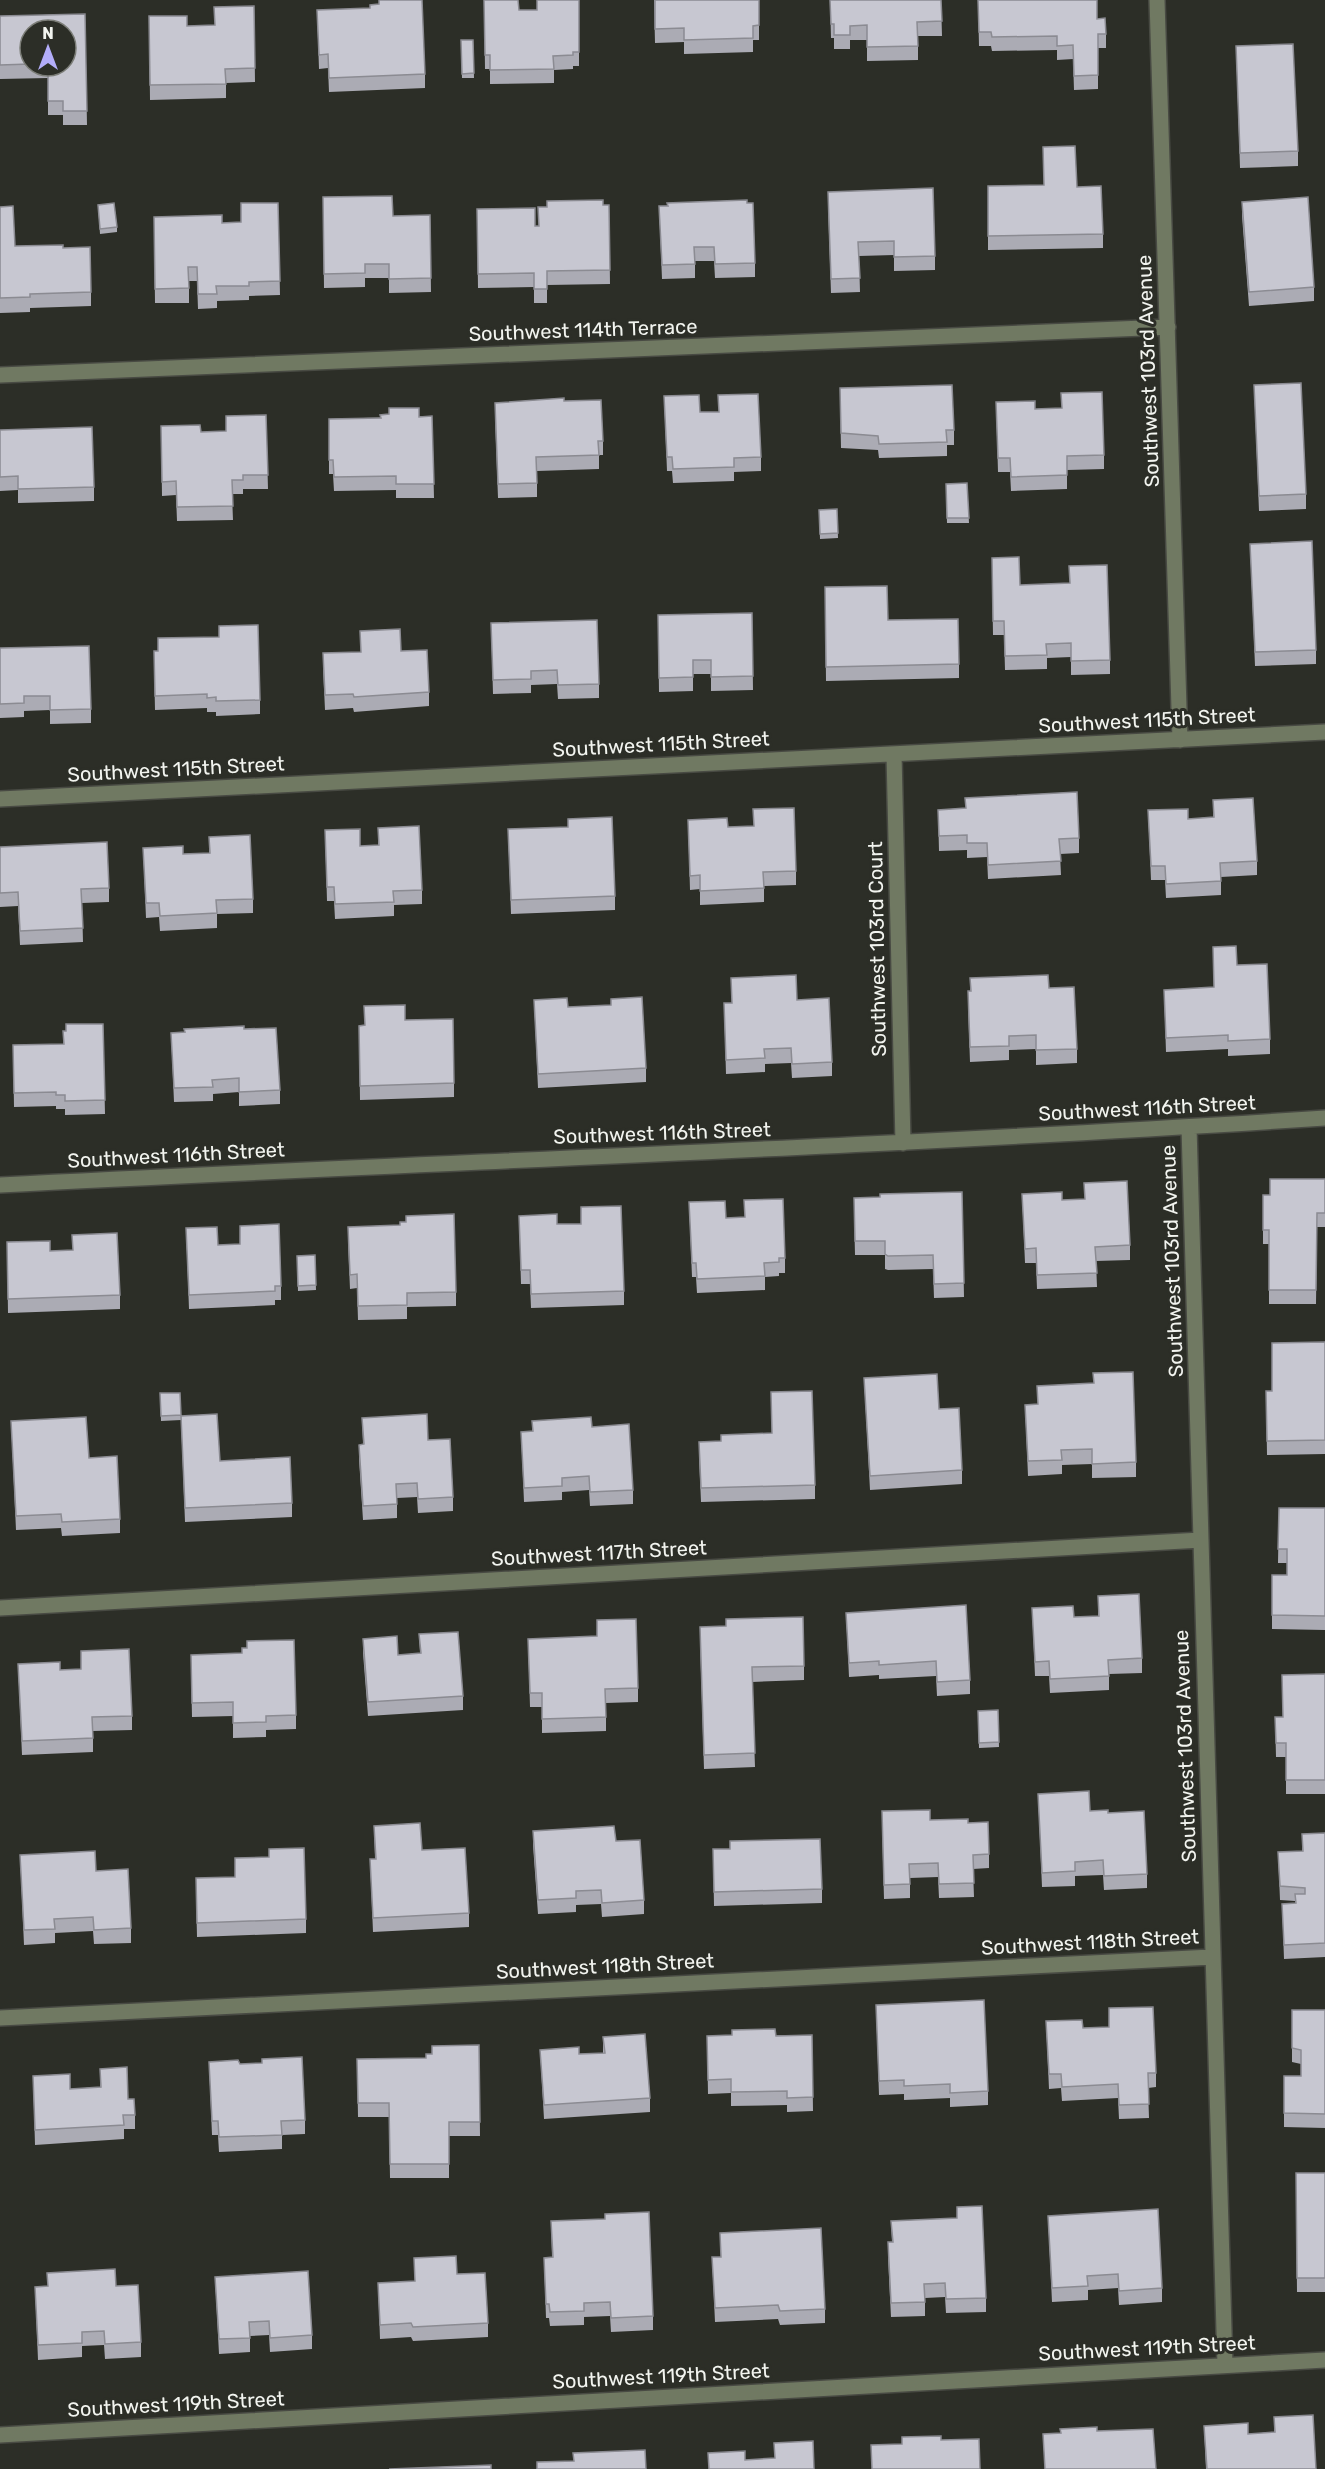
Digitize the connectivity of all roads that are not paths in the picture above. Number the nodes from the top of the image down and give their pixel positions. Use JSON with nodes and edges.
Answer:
{"nodes":[{"id":1,"x":1157,"y":0,"type":"edge"},
{"id":2,"x":1168,"y":327,"type":"junction"},
{"id":3,"x":0,"y":375,"type":"edge"},
{"id":4,"x":1325,"y":732,"type":"edge"},
{"id":5,"x":1180,"y":740,"type":"junction"},
{"id":6,"x":894,"y":754,"type":"junction"},
{"id":7,"x":0,"y":799,"type":"edge"},
{"id":8,"x":1325,"y":1118,"type":"edge"},
{"id":9,"x":1189,"y":1127,"type":"junction"},
{"id":10,"x":903,"y":1143,"type":"junction"},
{"id":11,"x":0,"y":1185,"type":"edge"},
{"id":12,"x":1201,"y":1540,"type":"junction"},
{"id":13,"x":0,"y":1608,"type":"edge"},
{"id":14,"x":1212,"y":1957,"type":"junction"},
{"id":15,"x":0,"y":2018,"type":"edge"},
{"id":16,"x":1325,"y":2360,"type":"edge"},
{"id":17,"x":1225,"y":2365,"type":"junction"},
{"id":18,"x":0,"y":2434,"type":"edge"}],
"edges":[{"from":1,"to":2,"type":"street","name":"Southwest 103rd Avenue"},
{"from":2,"to":3,"type":"street","name":"Southwest 114th Terrace"},
{"from":2,"to":5,"type":"street","name":"Southwest 103rd Avenue"},
{"from":4,"to":5,"type":"street","name":"Southwest 115th Street"},
{"from":5,"to":6,"type":"street","name":"Southwest 115th Street"},
{"from":6,"to":7,"type":"street","name":"Southwest 115th Street"},
{"from":6,"to":10,"type":"street","name":"Southwest 103rd Court"},
{"from":8,"to":9,"type":"street","name":"Southwest 116th Street"},
{"from":9,"to":10,"type":"street","name":"Southwest 116th Street"},
{"from":9,"to":12,"type":"street","name":"Southwest 103rd Avenue"},
{"from":10,"to":11,"type":"street","name":"Southwest 116th Street"},
{"from":12,"to":13,"type":"street","name":"Southwest 117th Street"},
{"from":12,"to":14,"type":"street","name":"Southwest 103rd Avenue"},
{"from":14,"to":15,"type":"street","name":"Southwest 118th Street"},
{"from":14,"to":17,"type":"street","name":"Southwest 103rd Avenue"},
{"from":16,"to":17,"type":"street","name":"Southwest 119th Street"},
{"from":17,"to":18,"type":"street","name":"Southwest 119th Street"}]}
